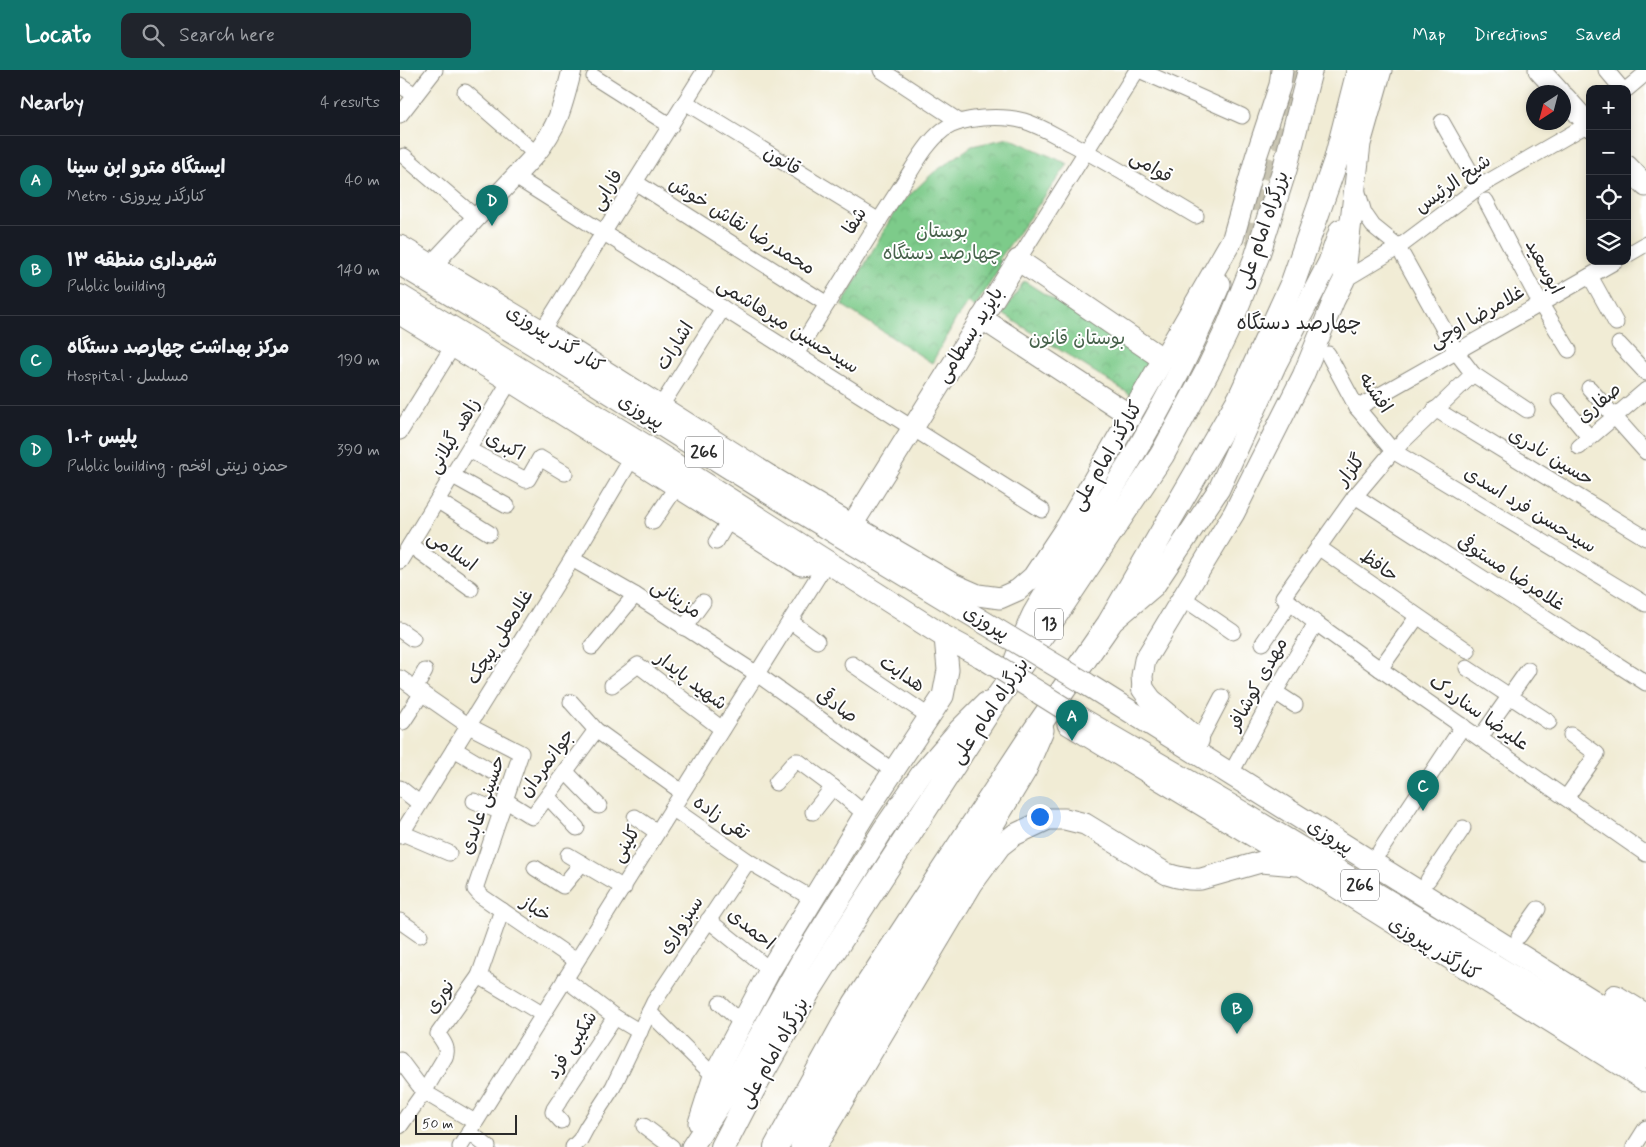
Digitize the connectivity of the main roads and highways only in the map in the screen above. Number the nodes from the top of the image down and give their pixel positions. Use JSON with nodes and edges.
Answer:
{"nodes":[{"id":1,"x":1310,"y":70,"type":"edge"},
{"id":2,"x":1539,"y":70,"type":"edge"},
{"id":3,"x":1368,"y":72,"type":"edge"},
{"id":4,"x":1283,"y":75,"type":"edge"},
{"id":5,"x":1553,"y":85,"type":"edge"},
{"id":6,"x":1571,"y":105,"type":"edge"},
{"id":7,"x":1586,"y":122,"type":"edge"},
{"id":8,"x":1631,"y":170,"type":"edge"},
{"id":9,"x":1646,"y":186,"type":"edge"},
{"id":10,"x":1353,"y":191,"type":"junction"},
{"id":11,"x":1233,"y":238,"type":"junction"},
{"id":12,"x":400,"y":246,"type":"edge"},
{"id":13,"x":400,"y":264,"type":"edge"},
{"id":14,"x":401,"y":302,"type":"edge"},
{"id":15,"x":981,"y":318,"type":"junction"},
{"id":16,"x":1164,"y":359,"type":"junction"},
{"id":17,"x":1131,"y":416,"type":"junction"},
{"id":18,"x":637,"y":451,"type":"junction"},
{"id":19,"x":773,"y":484,"type":"junction"},
{"id":20,"x":852,"y":525,"type":"junction"},
{"id":21,"x":827,"y":562,"type":"junction"},
{"id":22,"x":1109,"y":624,"type":"junction"},
{"id":23,"x":945,"y":637,"type":"junction"},
{"id":24,"x":1036,"y":654,"type":"junction"},
{"id":25,"x":1009,"y":683,"type":"junction"},
{"id":26,"x":1143,"y":689,"type":"junction"},
{"id":27,"x":1064,"y":715,"type":"junction"},
{"id":28,"x":1169,"y":736,"type":"junction"},
{"id":29,"x":1301,"y":866,"type":"junction"},
{"id":30,"x":1344,"y":884,"type":"junction"},
{"id":31,"x":1513,"y":941,"type":"junction"},
{"id":32,"x":1496,"y":966,"type":"junction"},
{"id":33,"x":1646,"y":1015,"type":"edge"},
{"id":34,"x":1646,"y":1034,"type":"edge"},
{"id":35,"x":1646,"y":1057,"type":"edge"},
{"id":36,"x":1646,"y":1081,"type":"edge"},
{"id":37,"x":691,"y":1147,"type":"edge"},
{"id":38,"x":723,"y":1147,"type":"edge"},
{"id":39,"x":776,"y":1147,"type":"edge"},
{"id":40,"x":801,"y":1147,"type":"edge"},
{"id":41,"x":815,"y":1147,"type":"edge"}],
"edges":[{"from":1,"to":25,"type":"highway","name":"بزرگراه امام علی","number":"13"},
{"from":2,"to":5,"type":"main road"},
{"from":3,"to":10,"type":"main road"},
{"from":3,"to":22,"type":"highway"},
{"from":4,"to":11,"type":"main road","name":"کنارگذر امام علی"},
{"from":6,"to":7,"type":"main road"},
{"from":8,"to":9,"type":"main road"},
{"from":10,"to":22,"type":"main road"},
{"from":10,"to":26,"type":"main road"},
{"from":11,"to":16,"type":"main road","name":"کنارگذر امام علی"},
{"from":11,"to":25,"type":"main road"},
{"from":12,"to":19,"type":"main road","name":"کنار گذر پیروزی"},
{"from":13,"to":19,"type":"main road","name":"پیروزی","number":"266"},
{"from":14,"to":18,"type":"main road","name":"پیروزی","number":"266"},
{"from":15,"to":16,"type":"main road","name":"بایزید بسطامی"},
{"from":15,"to":17,"type":"main road"},
{"from":15,"to":20,"type":"main road","name":"بایزید بسطامی"},
{"from":16,"to":17,"type":"main road","name":"کنارگذر امام علی"},
{"from":17,"to":20,"type":"main road","name":"کنارگذر امام علی"},
{"from":18,"to":21,"type":"main road","name":"پیروزی","number":"266"},
{"from":18,"to":21,"type":"main road","name":"پیروزی"},
{"from":19,"to":20,"type":"main road","name":"کنارگذر امام علی"},
{"from":19,"to":24,"type":"main road","name":"پیروزی","number":"266","bridge":true},
{"from":21,"to":23,"type":"main road","name":"پیروزی","number":"266"},
{"from":22,"to":27,"type":"highway"},
{"from":23,"to":25,"type":"main road","name":"پیروزی","number":"266","bridge":true},
{"from":23,"to":37,"type":"main road"},
{"from":24,"to":25,"type":"main road"},
{"from":24,"to":28,"type":"main road","name":"پیروزی","number":"266","bridge":true},
{"from":25,"to":27,"type":"main road","name":"پیروزی","number":"266","bridge":true},
{"from":25,"to":37,"type":"main road"},
{"from":25,"to":38,"type":"highway","name":"بزرگراه امام علی","number":"13"},
{"from":26,"to":28,"type":"main road"},
{"from":26,"to":31,"type":"main road","number":"266"},
{"from":27,"to":29,"type":"main road","name":"کنارگذر پیروزی"},
{"from":27,"to":30,"type":"main road","name":"پیروزی","number":"266"},
{"from":27,"to":39,"type":"highway"},
{"from":27,"to":40,"type":"main road"},
{"from":28,"to":31,"type":"main road","name":"پیروزی","number":"266"},
{"from":29,"to":30,"type":"main road","name":"کنارگذر پیروزی"},
{"from":29,"to":41,"type":"main road"},
{"from":30,"to":32,"type":"main road","name":"پیروزی","number":"266"},
{"from":30,"to":36,"type":"main road","name":"کنارگذر پیروزی"},
{"from":31,"to":32,"type":"main road"},
{"from":31,"to":33,"type":"main road","number":"266"},
{"from":31,"to":34,"type":"main road","name":"پیروزی","number":"266"},
{"from":32,"to":35,"type":"main road","name":"پیروزی","number":"266"}]}
